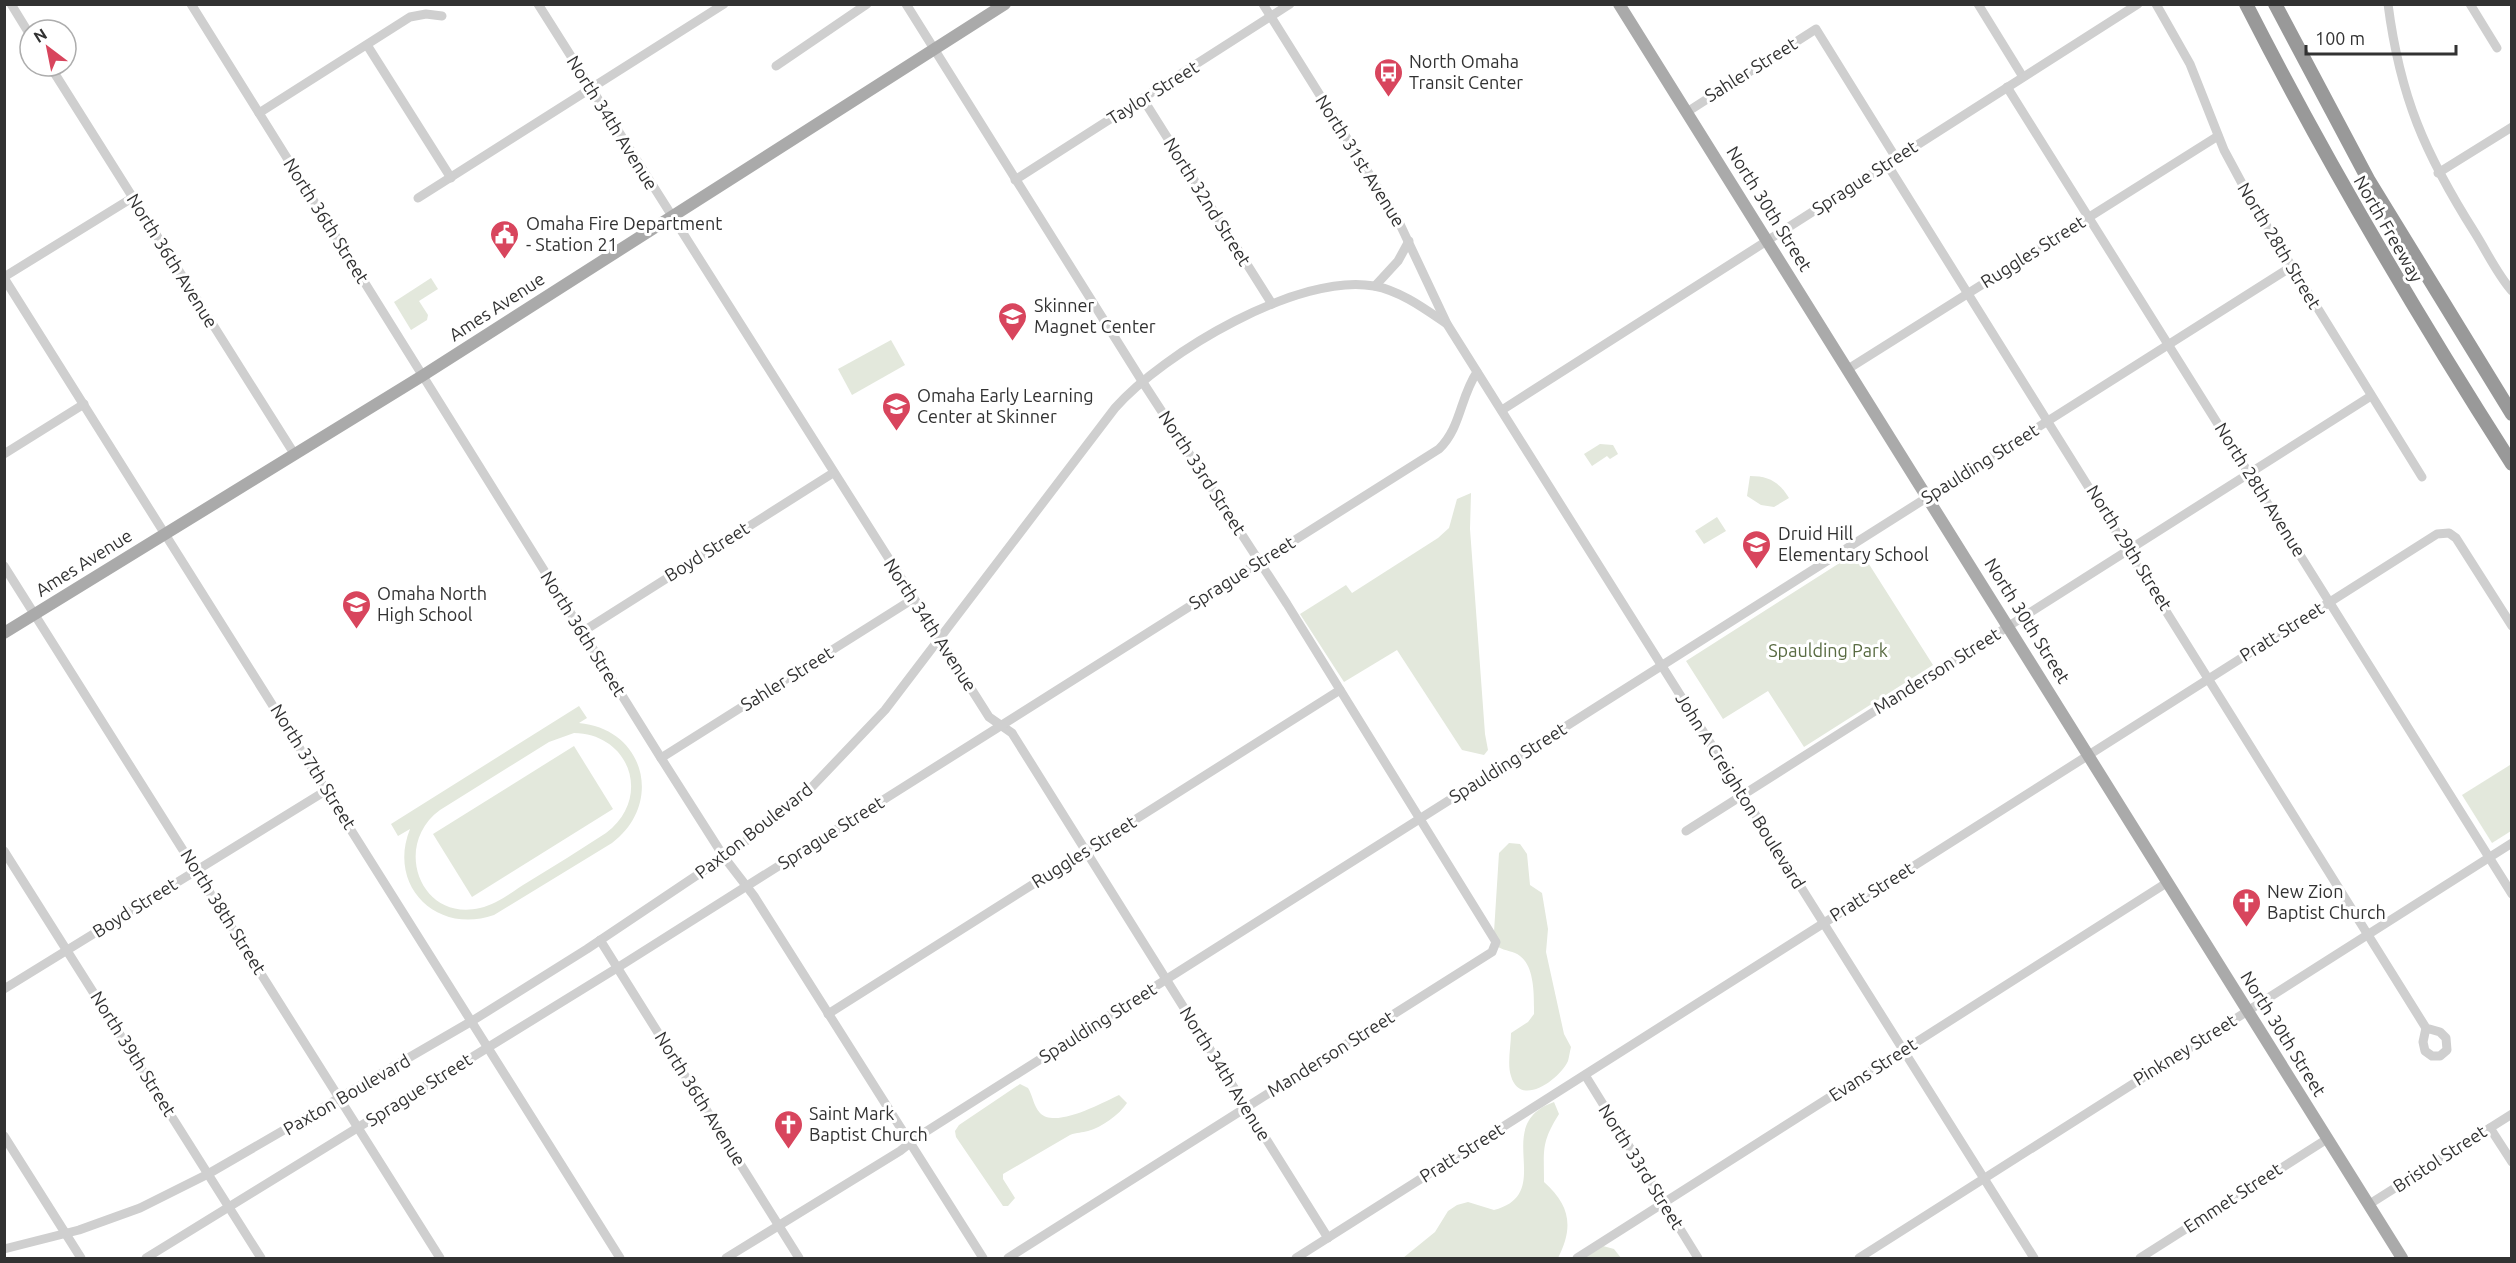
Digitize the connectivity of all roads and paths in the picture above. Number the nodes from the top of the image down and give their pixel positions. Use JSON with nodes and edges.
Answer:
{"nodes":[{"id":1,"x":11,"y":4,"type":"edge"},
{"id":2,"x":191,"y":4,"type":"edge"},
{"id":3,"x":538,"y":4,"type":"edge"},
{"id":4,"x":724,"y":4,"type":"edge"},
{"id":5,"x":867,"y":4,"type":"edge"},
{"id":6,"x":906,"y":4,"type":"edge"},
{"id":7,"x":1005,"y":4,"type":"edge"},
{"id":8,"x":1263,"y":4,"type":"edge"},
{"id":9,"x":1290,"y":4,"type":"edge"},
{"id":10,"x":1619,"y":4,"type":"edge"},
{"id":11,"x":1978,"y":4,"type":"edge"},
{"id":12,"x":2138,"y":4,"type":"edge"},
{"id":13,"x":2156,"y":4,"type":"edge"},
{"id":14,"x":2246,"y":4,"type":"edge"},
{"id":15,"x":2275,"y":4,"type":"edge"},
{"id":16,"x":2388,"y":4,"type":"edge"},
{"id":17,"x":2470,"y":4,"type":"edge"},
{"id":18,"x":442,"y":16,"type":"dead end"},
{"id":19,"x":1271,"y":17,"type":"junction"},
{"id":20,"x":20,"y":18,"type":"edge"},
{"id":21,"x":367,"y":45,"type":"junction"},
{"id":22,"x":2497,"y":48,"type":"dead end"},
{"id":23,"x":934,"y":49,"type":"junction"},
{"id":24,"x":776,"y":66,"type":"dead end"},
{"id":25,"x":2023,"y":77,"type":"junction"},
{"id":26,"x":57,"y":78,"type":"edge"},
{"id":27,"x":2007,"y":87,"type":"junction"},
{"id":28,"x":591,"y":89,"type":"junction"},
{"id":29,"x":1143,"y":99,"type":"junction"},
{"id":30,"x":1687,"y":112,"type":"junction"},
{"id":31,"x":259,"y":113,"type":"junction"},
{"id":32,"x":2511,"y":127,"type":"edge"},
{"id":33,"x":2218,"y":136,"type":"junction"},
{"id":34,"x":1896,"y":158,"type":"junction"},
{"id":35,"x":1887,"y":164,"type":"junction"},
{"id":36,"x":2438,"y":173,"type":"junction"},
{"id":37,"x":450,"y":178,"type":"junction"},
{"id":38,"x":1015,"y":180,"type":"junction"},
{"id":39,"x":132,"y":198,"type":"junction"},
{"id":40,"x":418,"y":198,"type":"dead end"},
{"id":41,"x":672,"y":216,"type":"junction"},
{"id":42,"x":2088,"y":216,"type":"junction"},
{"id":43,"x":1767,"y":240,"type":"junction"},
{"id":44,"x":1409,"y":241,"type":"junction"},
{"id":45,"x":2292,"y":267,"type":"junction"},
{"id":46,"x":4,"y":278,"type":"edge"},
{"id":47,"x":1375,"y":286,"type":"junction"},
{"id":48,"x":2511,"y":291,"type":"edge"},
{"id":49,"x":1968,"y":293,"type":"junction"},
{"id":50,"x":1272,"y":304,"type":"junction"},
{"id":51,"x":1447,"y":324,"type":"junction"},
{"id":52,"x":2169,"y":345,"type":"junction"},
{"id":53,"x":1848,"y":369,"type":"junction"},
{"id":54,"x":1477,"y":372,"type":"junction"},
{"id":55,"x":422,"y":376,"type":"junction"},
{"id":56,"x":1142,"y":381,"type":"junction"},
{"id":57,"x":2371,"y":396,"type":"junction"},
{"id":58,"x":84,"y":404,"type":"junction"},
{"id":59,"x":1502,"y":410,"type":"junction"},
{"id":60,"x":2511,"y":414,"type":"edge"},
{"id":61,"x":2048,"y":421,"type":"junction"},
{"id":62,"x":4,"y":454,"type":"edge"},
{"id":63,"x":295,"y":455,"type":"junction"},
{"id":64,"x":2511,"y":464,"type":"edge"},
{"id":65,"x":833,"y":473,"type":"junction"},
{"id":66,"x":2249,"y":473,"type":"junction"},
{"id":67,"x":2422,"y":477,"type":"dead end"},
{"id":68,"x":1928,"y":498,"type":"junction"},
{"id":69,"x":167,"y":533,"type":"junction"},
{"id":70,"x":2130,"y":549,"type":"junction"},
{"id":71,"x":1259,"y":562,"type":"junction"},
{"id":72,"x":4,"y":566,"type":"edge"},
{"id":73,"x":913,"y":599,"type":"junction"},
{"id":74,"x":2330,"y":602,"type":"junction"},
{"id":75,"x":35,"y":614,"type":"junction"},
{"id":76,"x":2008,"y":626,"type":"junction"},
{"id":77,"x":2511,"y":626,"type":"edge"},
{"id":78,"x":582,"y":632,"type":"junction"},
{"id":79,"x":4,"y":633,"type":"edge"},
{"id":80,"x":939,"y":639,"type":"junction"},
{"id":81,"x":1662,"y":666,"type":"junction"},
{"id":82,"x":2210,"y":678,"type":"junction"},
{"id":83,"x":1340,"y":690,"type":"junction"},
{"id":84,"x":1001,"y":726,"type":"junction"},
{"id":85,"x":2089,"y":755,"type":"junction"},
{"id":86,"x":661,"y":758,"type":"junction"},
{"id":87,"x":327,"y":790,"type":"junction"},
{"id":88,"x":1743,"y":795,"type":"junction"},
{"id":89,"x":1420,"y":819,"type":"junction"},
{"id":90,"x":1686,"y":831,"type":"dead end"},
{"id":91,"x":2511,"y":843,"type":"edge"},
{"id":92,"x":4,"y":851,"type":"edge"},
{"id":93,"x":1086,"y":851,"type":"junction"},
{"id":94,"x":724,"y":857,"type":"junction"},
{"id":95,"x":2489,"y":858,"type":"junction"},
{"id":96,"x":197,"y":870,"type":"junction"},
{"id":97,"x":2168,"y":882,"type":"junction"},
{"id":98,"x":746,"y":887,"type":"junction"},
{"id":99,"x":2511,"y":894,"type":"edge"},
{"id":100,"x":1823,"y":923,"type":"junction"},
{"id":101,"x":2369,"y":934,"type":"junction"},
{"id":102,"x":600,"y":940,"type":"junction"},
{"id":103,"x":1496,"y":942,"type":"joint"},
{"id":104,"x":67,"y":950,"type":"junction"},
{"id":105,"x":617,"y":968,"type":"junction"},
{"id":106,"x":1166,"y":979,"type":"junction"},
{"id":107,"x":4,"y":989,"type":"edge"},
{"id":108,"x":2248,"y":1010,"type":"junction"},
{"id":109,"x":828,"y":1014,"type":"junction"},
{"id":110,"x":472,"y":1021,"type":"junction"},
{"id":111,"x":2426,"y":1028,"type":"dead end"},
{"id":112,"x":488,"y":1048,"type":"junction"},
{"id":113,"x":1903,"y":1051,"type":"junction"},
{"id":114,"x":1585,"y":1075,"type":"junction"},
{"id":115,"x":341,"y":1099,"type":"junction"},
{"id":116,"x":1247,"y":1108,"type":"junction"},
{"id":117,"x":2511,"y":1114,"type":"edge"},
{"id":118,"x":358,"y":1128,"type":"junction"},
{"id":119,"x":2490,"y":1128,"type":"junction"},
{"id":120,"x":4,"y":1136,"type":"edge"},
{"id":121,"x":2327,"y":1138,"type":"junction"},
{"id":122,"x":910,"y":1143,"type":"junction"},
{"id":123,"x":2511,"y":1162,"type":"edge"},
{"id":124,"x":208,"y":1174,"type":"junction"},
{"id":125,"x":1983,"y":1179,"type":"junction"},
{"id":126,"x":1663,"y":1204,"type":"junction"},
{"id":127,"x":2368,"y":1205,"type":"junction"},
{"id":128,"x":229,"y":1208,"type":"junction"},
{"id":129,"x":779,"y":1226,"type":"junction"},
{"id":130,"x":66,"y":1234,"type":"junction"},
{"id":131,"x":1328,"y":1238,"type":"junction"},
{"id":132,"x":4,"y":1249,"type":"edge"},
{"id":133,"x":81,"y":1258,"type":"edge"},
{"id":134,"x":146,"y":1258,"type":"edge"},
{"id":135,"x":261,"y":1258,"type":"edge"},
{"id":136,"x":440,"y":1258,"type":"edge"},
{"id":137,"x":620,"y":1258,"type":"edge"},
{"id":138,"x":726,"y":1258,"type":"edge"},
{"id":139,"x":799,"y":1258,"type":"edge"},
{"id":140,"x":983,"y":1258,"type":"edge"},
{"id":141,"x":1008,"y":1258,"type":"edge"},
{"id":142,"x":1296,"y":1258,"type":"edge"},
{"id":143,"x":1577,"y":1258,"type":"edge"},
{"id":144,"x":1698,"y":1258,"type":"edge"},
{"id":145,"x":1859,"y":1258,"type":"edge"},
{"id":146,"x":2034,"y":1258,"type":"edge"},
{"id":147,"x":2140,"y":1258,"type":"edge"},
{"id":148,"x":2402,"y":1258,"type":"edge"}],
"edges":[{"from":1,"to":20,"type":"street"},
{"from":2,"to":31,"type":"street","name":"North 36th Street"},
{"from":3,"to":28,"type":"street","name":"North 34th Avenue"},
{"from":4,"to":28,"type":"street"},
{"from":5,"to":24,"type":"street"},
{"from":6,"to":23,"type":"street","name":"North 33rd Street"},
{"from":7,"to":23,"type":"main road","name":"Ames Avenue"},
{"from":8,"to":19,"type":"street","name":"North 31st Avenue"},
{"from":9,"to":19,"type":"street","name":"Taylor Street"},
{"from":10,"to":30,"type":"main road","name":"North 30th Street"},
{"from":11,"to":25,"type":"street"},
{"from":12,"to":25,"type":"street","name":"Sprague Street"},
{"from":13,"to":33,"type":"street","name":"North 28th Street"},
{"from":14,"to":64,"type":"highway","name":"North Freeway"},
{"from":15,"to":60,"type":"highway","name":"North Freeway"},
{"from":16,"to":36,"type":"street"},
{"from":17,"to":22,"type":"street"},
{"from":18,"to":21,"type":"street"},
{"from":19,"to":29,"type":"street","name":"Taylor Street"},
{"from":19,"to":44,"type":"street","name":"North 31st Avenue"},
{"from":21,"to":31,"type":"street"},
{"from":21,"to":37,"type":"street"},
{"from":23,"to":38,"type":"street","name":"North 33rd Street"},
{"from":23,"to":41,"type":"main road","name":"Ames Avenue"},
{"from":25,"to":27,"type":"street","name":"Sprague Street"},
{"from":26,"to":39,"type":"street","name":"North 36th Avenue"},
{"from":27,"to":34,"type":"street","name":"Sprague Street"},
{"from":27,"to":42,"type":"street","name":"North 28th Avenue"},
{"from":28,"to":37,"type":"street"},
{"from":28,"to":41,"type":"street","name":"North 34th Avenue"},
{"from":29,"to":38,"type":"street","name":"Taylor Street"},
{"from":29,"to":50,"type":"street","name":"North 32nd Street"},
{"from":30,"to":34,"type":"street","name":"Sahler Street"},
{"from":30,"to":43,"type":"main road","name":"North 30th Street"},
{"from":31,"to":55,"type":"street","name":"North 36th Street"},
{"from":32,"to":36,"type":"street"},
{"from":33,"to":42,"type":"street","name":"Ruggles Street"},
{"from":33,"to":45,"type":"street","name":"North 28th Street"},
{"from":34,"to":35,"type":"street","name":"Sprague Street"},
{"from":35,"to":43,"type":"street","name":"Sprague Street"},
{"from":35,"to":49,"type":"street","name":"North 29th Street"},
{"from":36,"to":48,"type":"street"},
{"from":37,"to":40,"type":"street"},
{"from":38,"to":56,"type":"street","name":"North 33rd Street"},
{"from":39,"to":46,"type":"street"},
{"from":39,"to":63,"type":"street","name":"North 36th Avenue"},
{"from":41,"to":55,"type":"main road","name":"Ames Avenue"},
{"from":41,"to":65,"type":"street","name":"North 34th Avenue"},
{"from":42,"to":49,"type":"street","name":"Ruggles Street"},
{"from":42,"to":52,"type":"street","name":"North 28th Avenue"},
{"from":43,"to":53,"type":"main road","name":"North 30th Street"},
{"from":43,"to":59,"type":"street","name":"Sprague Street"},
{"from":44,"to":47,"type":"street"},
{"from":44,"to":51,"type":"street","name":"North 31st Avenue"},
{"from":45,"to":52,"type":"street","name":"Spaulding Street"},
{"from":45,"to":57,"type":"street","name":"North 28th Street"},
{"from":46,"to":58,"type":"street","name":"North 37th Street"},
{"from":47,"to":50,"type":"street","name":"Paxton Boulevard"},
{"from":47,"to":51,"type":"street","name":"Paxton Boulevard"},
{"from":49,"to":53,"type":"street","name":"Ruggles Street"},
{"from":49,"to":61,"type":"street","name":"North 29th Street"},
{"from":50,"to":56,"type":"street","name":"Paxton Boulevard"},
{"from":51,"to":54,"type":"street","name":"John A Creighton Boulevard"},
{"from":52,"to":61,"type":"street","name":"Spaulding Street"},
{"from":52,"to":66,"type":"street","name":"North 28th Avenue"},
{"from":53,"to":68,"type":"main road","name":"North 30th Street"},
{"from":54,"to":59,"type":"street","name":"John A Creighton Boulevard"},
{"from":54,"to":71,"type":"street","name":"Sprague Street"},
{"from":55,"to":63,"type":"main road","name":"Ames Avenue"},
{"from":55,"to":78,"type":"street","name":"North 36th Street"},
{"from":56,"to":71,"type":"street","name":"North 33rd Street"},
{"from":56,"to":80,"type":"street","name":"Paxton Boulevard"},
{"from":57,"to":66,"type":"street","name":"Manderson Street"},
{"from":57,"to":67,"type":"street","name":"North 28th Street"},
{"from":58,"to":62,"type":"street"},
{"from":58,"to":69,"type":"street","name":"North 37th Street"},
{"from":59,"to":81,"type":"street","name":"John A Creighton Boulevard"},
{"from":61,"to":68,"type":"street","name":"Spaulding Street"},
{"from":61,"to":70,"type":"street","name":"North 29th Street"},
{"from":63,"to":69,"type":"main road","name":"Ames Avenue"},
{"from":65,"to":73,"type":"street","name":"North 34th Avenue"},
{"from":65,"to":78,"type":"street","name":"Boyd Street"},
{"from":66,"to":70,"type":"street","name":"Manderson Street"},
{"from":66,"to":74,"type":"street","name":"North 28th Avenue"},
{"from":68,"to":76,"type":"main road","name":"North 30th Street"},
{"from":68,"to":81,"type":"street","name":"Spaulding Street"},
{"from":69,"to":75,"type":"main road","name":"Ames Avenue"},
{"from":69,"to":87,"type":"street","name":"North 37th Street"},
{"from":70,"to":76,"type":"street","name":"Manderson Street"},
{"from":70,"to":82,"type":"street","name":"North 29th Street"},
{"from":71,"to":83,"type":"street","name":"North 33rd Street"},
{"from":71,"to":84,"type":"street","name":"Sprague Street"},
{"from":72,"to":75,"type":"street","name":"North 38th Street"},
{"from":73,"to":80,"type":"street","name":"North 34th Avenue"},
{"from":73,"to":86,"type":"street","name":"Sahler Street"},
{"from":74,"to":77,"type":"street","name":"Pratt Street"},
{"from":74,"to":82,"type":"street","name":"Pratt Street"},
{"from":74,"to":95,"type":"street","name":"North 28th Avenue"},
{"from":75,"to":79,"type":"main road","name":"Ames Avenue"},
{"from":75,"to":96,"type":"street","name":"North 38th Street"},
{"from":76,"to":85,"type":"main road","name":"North 30th Street"},
{"from":76,"to":88,"type":"street","name":"Manderson Street"},
{"from":78,"to":86,"type":"street","name":"North 36th Street"},
{"from":80,"to":84,"type":"street","name":"North 34th Avenue"},
{"from":80,"to":94,"type":"street","name":"Paxton Boulevard"},
{"from":81,"to":88,"type":"street","name":"John A Creighton Boulevard"},
{"from":81,"to":89,"type":"street","name":"Spaulding Street"},
{"from":82,"to":85,"type":"street","name":"Pratt Street"},
{"from":82,"to":101,"type":"street","name":"North 29th Street"},
{"from":83,"to":89,"type":"street","name":"North 33rd Street"},
{"from":83,"to":93,"type":"street","name":"Ruggles Street"},
{"from":84,"to":93,"type":"street","name":"North 34th Avenue"},
{"from":84,"to":98,"type":"street","name":"Sprague Street"},
{"from":85,"to":97,"type":"main road","name":"North 30th Street"},
{"from":85,"to":100,"type":"street","name":"Pratt Street"},
{"from":86,"to":94,"type":"street","name":"North 36th Street"},
{"from":87,"to":96,"type":"street","name":"Boyd Street"},
{"from":87,"to":110,"type":"street","name":"North 37th Street"},
{"from":88,"to":90,"type":"street","name":"Manderson Street"},
{"from":88,"to":100,"type":"street","name":"John A Creighton Boulevard"},
{"from":89,"to":103,"type":"street","name":"North 33rd Street"},
{"from":89,"to":106,"type":"street","name":"Spaulding Street"},
{"from":91,"to":95,"type":"street","name":"Pinkney Street"},
{"from":92,"to":104,"type":"street","name":"North 39th Street"},
{"from":93,"to":106,"type":"street","name":"North 34th Avenue"},
{"from":93,"to":109,"type":"street","name":"Ruggles Street"},
{"from":94,"to":98,"type":"street","name":"North 36th Street"},
{"from":94,"to":102,"type":"street","name":"Paxton Boulevard"},
{"from":95,"to":99,"type":"street","name":"North 28th Avenue"},
{"from":95,"to":101,"type":"street","name":"Pinkney Street"},
{"from":96,"to":104,"type":"street","name":"Boyd Street"},
{"from":96,"to":115,"type":"street","name":"North 38th Street"},
{"from":97,"to":108,"type":"main road","name":"North 30th Street"},
{"from":97,"to":113,"type":"street","name":"Evans Street"},
{"from":98,"to":105,"type":"street","name":"Sprague Street"},
{"from":98,"to":109,"type":"street","name":"North 36th Street"},
{"from":100,"to":113,"type":"street","name":"John A Creighton Boulevard"},
{"from":100,"to":114,"type":"street","name":"Pratt Street"},
{"from":101,"to":108,"type":"street","name":"Pinkney Street"},
{"from":101,"to":111,"type":"street","name":"North 29th Street"},
{"from":102,"to":105,"type":"street","name":"North 36th Avenue"},
{"from":102,"to":110,"type":"street","name":"Paxton Boulevard"},
{"from":103,"to":116,"type":"street","name":"Manderson Street"},
{"from":104,"to":107,"type":"street","name":"Boyd Street"},
{"from":104,"to":124,"type":"street","name":"North 39th Street"},
{"from":105,"to":112,"type":"street","name":"Sprague Street"},
{"from":105,"to":129,"type":"street","name":"North 36th Avenue"},
{"from":106,"to":116,"type":"street","name":"North 34th Avenue"},
{"from":106,"to":122,"type":"street","name":"Spaulding Street"},
{"from":108,"to":121,"type":"main road","name":"North 30th Street"},
{"from":108,"to":125,"type":"street","name":"Pinkney Street"},
{"from":109,"to":122,"type":"street","name":"North 36th Street"},
{"from":110,"to":112,"type":"street","name":"North 37th Street"},
{"from":110,"to":115,"type":"street","name":"Paxton Boulevard"},
{"from":112,"to":118,"type":"street","name":"Sprague Street"},
{"from":112,"to":137,"type":"street","name":"North 37th Street"},
{"from":113,"to":125,"type":"street","name":"John A Creighton Boulevard"},
{"from":113,"to":126,"type":"street","name":"Evans Street"},
{"from":114,"to":126,"type":"street","name":"North 33rd Street"},
{"from":114,"to":131,"type":"street","name":"Pratt Street"},
{"from":115,"to":118,"type":"street","name":"North 38th Street"},
{"from":115,"to":124,"type":"street","name":"Paxton Boulevard"},
{"from":116,"to":131,"type":"street","name":"North 34th Avenue"},
{"from":116,"to":141,"type":"street","name":"Manderson Street"},
{"from":117,"to":119,"type":"street","name":"Bristol Street"},
{"from":118,"to":128,"type":"street","name":"Sprague Street"},
{"from":118,"to":136,"type":"street","name":"North 38th Street"},
{"from":119,"to":123,"type":"street"},
{"from":119,"to":127,"type":"street","name":"Bristol Street"},
{"from":120,"to":130,"type":"street"},
{"from":121,"to":127,"type":"main road","name":"North 30th Street"},
{"from":121,"to":147,"type":"street","name":"Emmet Street"},
{"from":122,"to":129,"type":"street","name":"Spaulding Street"},
{"from":122,"to":140,"type":"street","name":"North 36th Street"},
{"from":124,"to":128,"type":"street","name":"North 39th Street"},
{"from":124,"to":130,"type":"street","name":"Paxton Boulevard"},
{"from":125,"to":145,"type":"street","name":"Pinkney Street"},
{"from":125,"to":146,"type":"street","name":"John A Creighton Boulevard"},
{"from":126,"to":143,"type":"street","name":"Evans Street"},
{"from":126,"to":144,"type":"street","name":"North 33rd Street"},
{"from":127,"to":148,"type":"main road","name":"North 30th Street"},
{"from":128,"to":134,"type":"street","name":"Sprague Street"},
{"from":128,"to":135,"type":"street","name":"North 39th Street"},
{"from":129,"to":138,"type":"street","name":"Spaulding Street"},
{"from":129,"to":139,"type":"street","name":"North 36th Avenue"},
{"from":130,"to":132,"type":"street","name":"Paxton Boulevard"},
{"from":130,"to":133,"type":"street"},
{"from":131,"to":142,"type":"street","name":"Pratt Street"}]}
